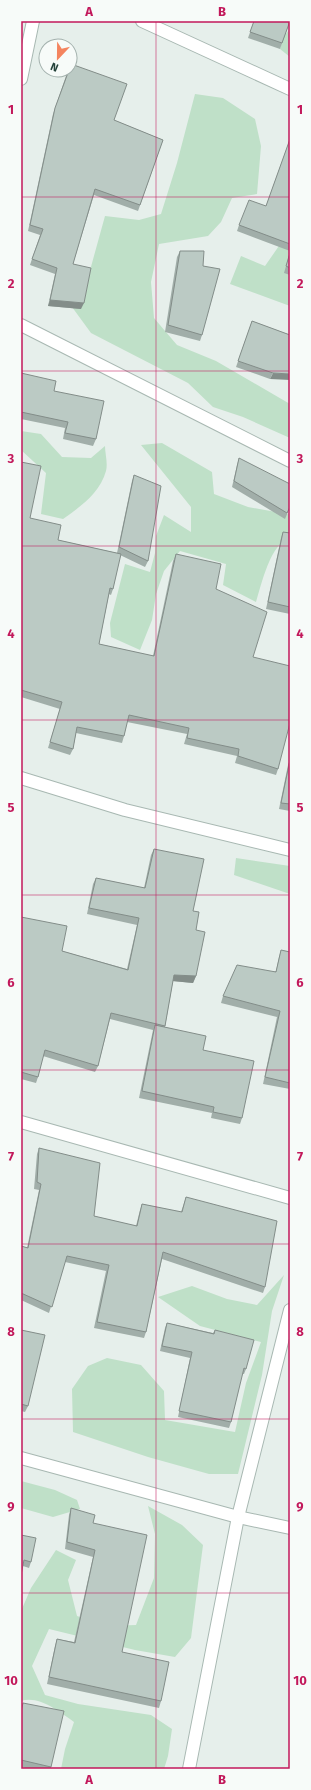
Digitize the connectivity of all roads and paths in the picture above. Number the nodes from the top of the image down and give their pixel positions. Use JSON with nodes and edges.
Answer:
{"nodes":[{"id":1,"x":33,"y":21,"type":"edge"},
{"id":2,"x":142,"y":21,"type":"edge"},
{"id":3,"x":21,"y":79,"type":"edge"},
{"id":4,"x":290,"y":90,"type":"edge"},
{"id":5,"x":21,"y":325,"type":"edge"},
{"id":6,"x":290,"y":461,"type":"edge"},
{"id":7,"x":21,"y":778,"type":"edge"},
{"id":8,"x":290,"y":850,"type":"edge"},
{"id":9,"x":21,"y":1122,"type":"edge"},
{"id":10,"x":290,"y":1198,"type":"edge"},
{"id":11,"x":290,"y":1310,"type":"edge"},
{"id":12,"x":21,"y":1458,"type":"edge"},
{"id":13,"x":238,"y":1516,"type":"junction"},
{"id":14,"x":290,"y":1528,"type":"edge"},
{"id":15,"x":188,"y":1769,"type":"edge"}],
"edges":[{"from":1,"to":3,"type":"street"},
{"from":2,"to":4,"type":"street"},
{"from":5,"to":6,"type":"street"},
{"from":7,"to":8,"type":"street"},
{"from":9,"to":10,"type":"street"},
{"from":11,"to":13,"type":"street"},
{"from":12,"to":13,"type":"street"},
{"from":13,"to":14,"type":"street"},
{"from":13,"to":15,"type":"street"}]}
